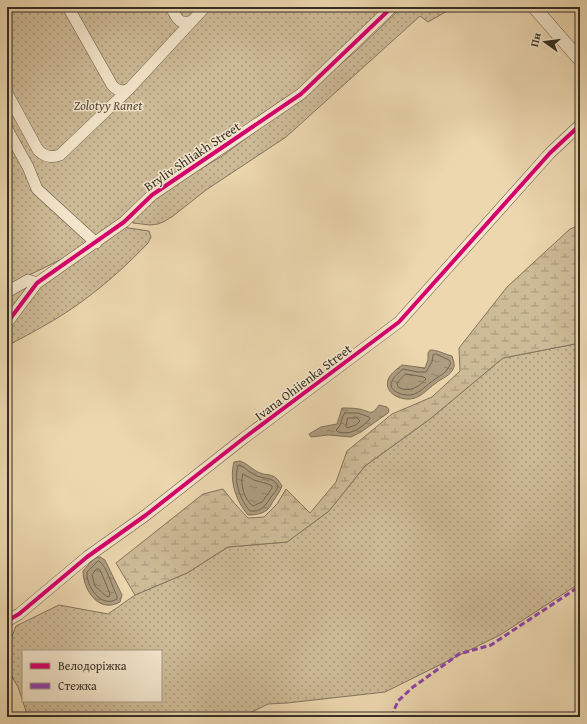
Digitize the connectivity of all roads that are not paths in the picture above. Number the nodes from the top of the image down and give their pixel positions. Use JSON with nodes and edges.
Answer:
{"nodes":[{"id":1,"x":68,"y":7,"type":"edge"},
{"id":2,"x":171,"y":7,"type":"edge"},
{"id":3,"x":205,"y":7,"type":"edge"},
{"id":4,"x":392,"y":7,"type":"edge"},
{"id":5,"x":534,"y":7,"type":"edge"},
{"id":6,"x":192,"y":21,"type":"junction"},
{"id":7,"x":580,"y":60,"type":"edge"},
{"id":8,"x":129,"y":89,"type":"junction"},
{"id":9,"x":7,"y":93,"type":"edge"},
{"id":10,"x":580,"y":125,"type":"edge"},
{"id":11,"x":7,"y":129,"type":"edge"},
{"id":12,"x":96,"y":243,"type":"junction"},
{"id":13,"x":37,"y":283,"type":"junction"},
{"id":14,"x":7,"y":292,"type":"edge"},
{"id":15,"x":7,"y":323,"type":"edge"},
{"id":16,"x":7,"y":621,"type":"edge"}],
"edges":[{"from":1,"to":8,"type":"street"},
{"from":2,"to":6,"type":"street"},
{"from":3,"to":6,"type":"street"},
{"from":4,"to":12,"type":"street","name":"Bryliv Shliakh Street"},
{"from":5,"to":7,"type":"street"},
{"from":6,"to":8,"type":"street"},
{"from":8,"to":9,"type":"street"},
{"from":10,"to":16,"type":"street","name":"Ivana Ohiienka Street"},
{"from":11,"to":12,"type":"street"},
{"from":12,"to":13,"type":"street","name":"Bryliv Shliakh Street"},
{"from":13,"to":14,"type":"street"},
{"from":13,"to":15,"type":"street","name":"Bryliv Shliakh Street"}]}
